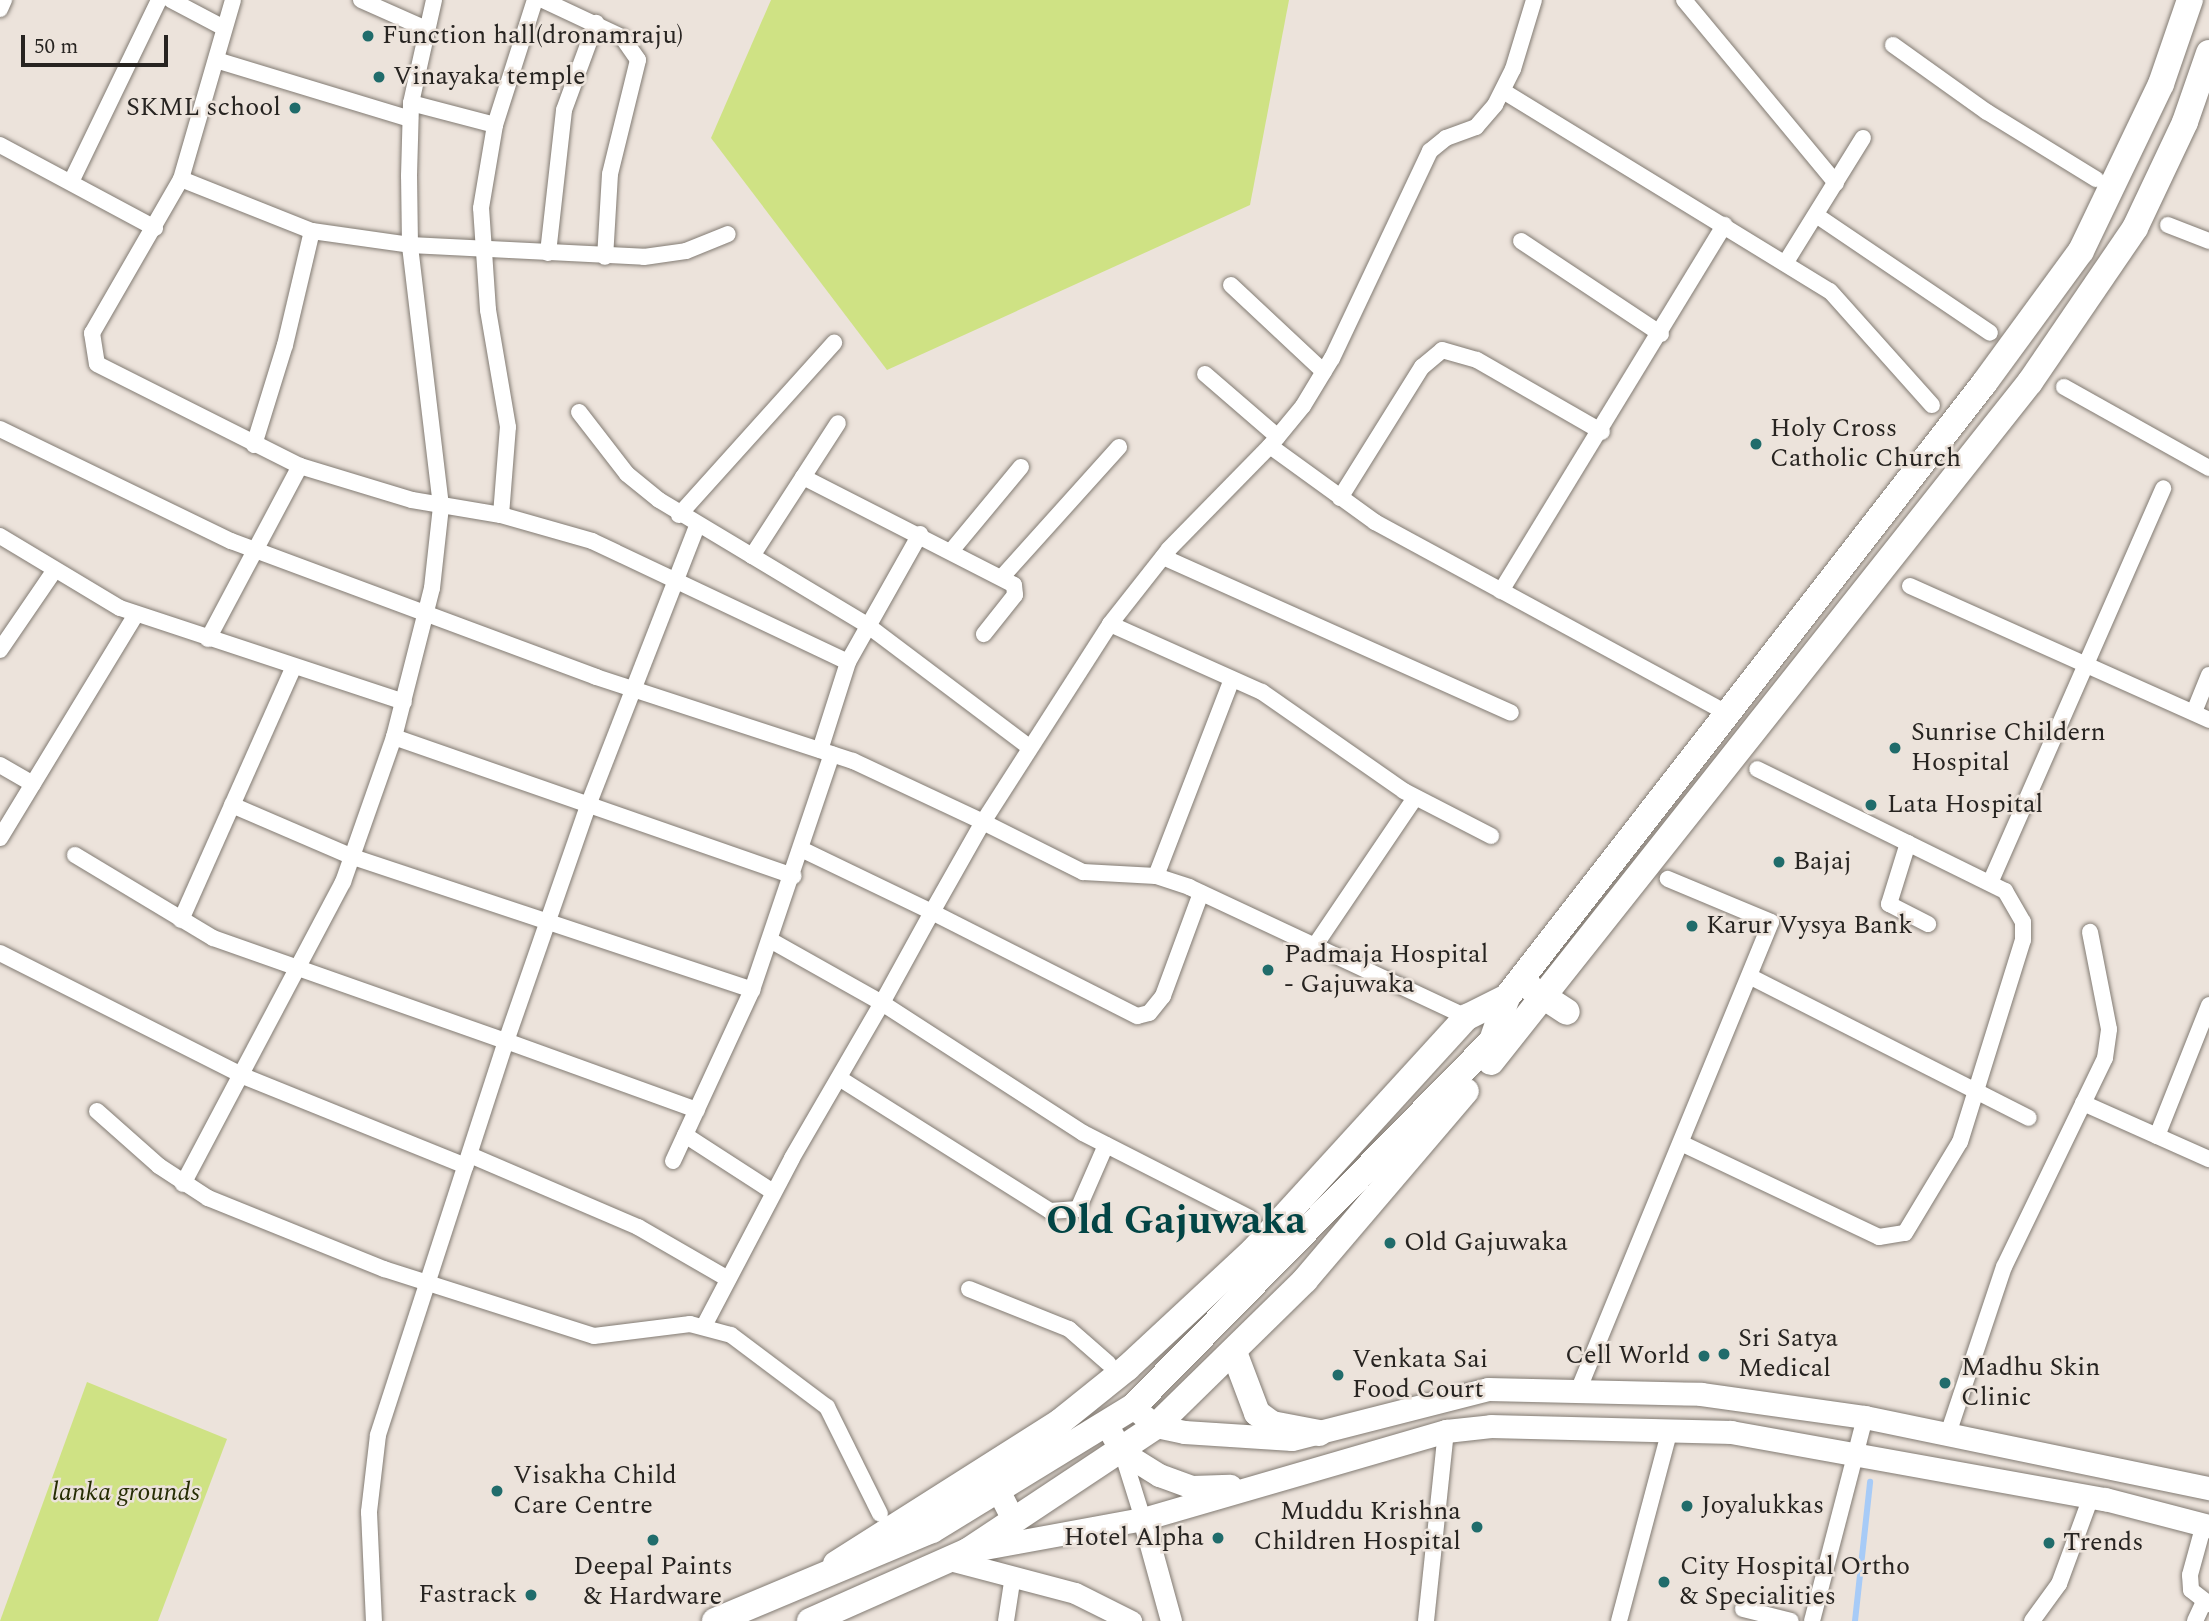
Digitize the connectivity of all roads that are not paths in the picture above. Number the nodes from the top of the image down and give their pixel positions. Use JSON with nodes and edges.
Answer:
{"nodes":[{"id":1,"x":4,"y":0,"type":"edge"},
{"id":2,"x":159,"y":0,"type":"edge"},
{"id":3,"x":171,"y":0,"type":"edge"},
{"id":4,"x":233,"y":0,"type":"edge"},
{"id":5,"x":361,"y":0,"type":"edge"},
{"id":6,"x":434,"y":0,"type":"edge"},
{"id":7,"x":535,"y":0,"type":"edge"},
{"id":8,"x":543,"y":0,"type":"edge"},
{"id":9,"x":1534,"y":0,"type":"edge"},
{"id":10,"x":1684,"y":0,"type":"edge"},
{"id":11,"x":2190,"y":0,"type":"edge"},
{"id":12,"x":0,"y":9,"type":"edge"},
{"id":13,"x":596,"y":23,"type":"junction"},
{"id":14,"x":224,"y":28,"type":"junction"},
{"id":15,"x":424,"y":28,"type":"junction"},
{"id":16,"x":1893,"y":45,"type":"dead end"},
{"id":17,"x":2209,"y":53,"type":"edge"},
{"id":18,"x":216,"y":60,"type":"junction"},
{"id":19,"x":1503,"y":91,"type":"junction"},
{"id":20,"x":410,"y":111,"type":"junction"},
{"id":21,"x":495,"y":125,"type":"junction"},
{"id":22,"x":1863,"y":138,"type":"dead end"},
{"id":23,"x":0,"y":145,"type":"edge"},
{"id":24,"x":181,"y":179,"type":"junction"},
{"id":25,"x":2096,"y":179,"type":"dead end"},
{"id":26,"x":71,"y":182,"type":"junction"},
{"id":27,"x":1836,"y":183,"type":"junction"},
{"id":28,"x":1816,"y":215,"type":"junction"},
{"id":29,"x":1724,"y":225,"type":"junction"},
{"id":30,"x":2168,"y":225,"type":"dead end"},
{"id":31,"x":155,"y":228,"type":"junction"},
{"id":32,"x":312,"y":231,"type":"junction"},
{"id":33,"x":728,"y":234,"type":"dead end"},
{"id":34,"x":1521,"y":241,"type":"dead end"},
{"id":35,"x":2209,"y":241,"type":"edge"},
{"id":36,"x":410,"y":244,"type":"junction"},
{"id":37,"x":480,"y":247,"type":"junction"},
{"id":38,"x":548,"y":253,"type":"junction"},
{"id":39,"x":605,"y":257,"type":"junction"},
{"id":40,"x":1786,"y":262,"type":"junction"},
{"id":41,"x":1231,"y":285,"type":"dead end"},
{"id":42,"x":1990,"y":333,"type":"dead end"},
{"id":43,"x":1661,"y":334,"type":"junction"},
{"id":44,"x":834,"y":343,"type":"dead end"},
{"id":45,"x":1324,"y":372,"type":"junction"},
{"id":46,"x":1205,"y":374,"type":"dead end"},
{"id":47,"x":2064,"y":387,"type":"dead end"},
{"id":48,"x":1933,"y":405,"type":"dead end"},
{"id":49,"x":579,"y":412,"type":"dead end"},
{"id":50,"x":838,"y":423,"type":"dead end"},
{"id":51,"x":0,"y":429,"type":"edge"},
{"id":52,"x":1602,"y":432,"type":"junction"},
{"id":53,"x":1274,"y":442,"type":"junction"},
{"id":54,"x":254,"y":445,"type":"junction"},
{"id":55,"x":1119,"y":447,"type":"dead end"},
{"id":56,"x":300,"y":466,"type":"junction"},
{"id":57,"x":1021,"y":467,"type":"dead end"},
{"id":58,"x":2209,"y":468,"type":"edge"},
{"id":59,"x":803,"y":477,"type":"junction"},
{"id":60,"x":2163,"y":488,"type":"dead end"},
{"id":61,"x":1340,"y":498,"type":"junction"},
{"id":62,"x":441,"y":506,"type":"junction"},
{"id":63,"x":501,"y":515,"type":"junction"},
{"id":64,"x":679,"y":515,"type":"junction"},
{"id":65,"x":697,"y":526,"type":"junction"},
{"id":66,"x":920,"y":534,"type":"junction"},
{"id":67,"x":0,"y":536,"type":"edge"},
{"id":68,"x":256,"y":550,"type":"junction"},
{"id":69,"x":952,"y":550,"type":"junction"},
{"id":70,"x":752,"y":556,"type":"junction"},
{"id":71,"x":1163,"y":557,"type":"junction"},
{"id":72,"x":54,"y":571,"type":"junction"},
{"id":73,"x":1002,"y":577,"type":"junction"},
{"id":74,"x":677,"y":578,"type":"junction"},
{"id":75,"x":1910,"y":586,"type":"dead end"},
{"id":76,"x":1501,"y":591,"type":"junction"},
{"id":77,"x":136,"y":614,"type":"junction"},
{"id":78,"x":425,"y":616,"type":"junction"},
{"id":79,"x":1110,"y":624,"type":"junction"},
{"id":80,"x":867,"y":625,"type":"junction"},
{"id":81,"x":984,"y":634,"type":"dead end"},
{"id":82,"x":208,"y":639,"type":"junction"},
{"id":83,"x":1,"y":647,"type":"edge"},
{"id":84,"x":848,"y":662,"type":"junction"},
{"id":85,"x":2084,"y":664,"type":"junction"},
{"id":86,"x":293,"y":668,"type":"junction"},
{"id":87,"x":2209,"y":675,"type":"edge"},
{"id":88,"x":1232,"y":679,"type":"junction"},
{"id":89,"x":632,"y":688,"type":"junction"},
{"id":90,"x":404,"y":702,"type":"junction"},
{"id":91,"x":1727,"y":712,"type":"junction"},
{"id":92,"x":2194,"y":712,"type":"junction"},
{"id":93,"x":1511,"y":713,"type":"dead end"},
{"id":94,"x":2209,"y":720,"type":"edge"},
{"id":95,"x":394,"y":737,"type":"junction"},
{"id":96,"x":1029,"y":747,"type":"junction"},
{"id":97,"x":826,"y":752,"type":"junction"},
{"id":98,"x":0,"y":765,"type":"edge"},
{"id":99,"x":1757,"y":769,"type":"dead end"},
{"id":100,"x":33,"y":784,"type":"junction"},
{"id":101,"x":1415,"y":798,"type":"junction"},
{"id":102,"x":589,"y":803,"type":"junction"},
{"id":103,"x":232,"y":805,"type":"junction"},
{"id":104,"x":983,"y":822,"type":"junction"},
{"id":105,"x":1491,"y":836,"type":"dead end"},
{"id":106,"x":0,"y":838,"type":"edge"},
{"id":107,"x":1908,"y":843,"type":"junction"},
{"id":108,"x":801,"y":849,"type":"junction"},
{"id":109,"x":75,"y":855,"type":"dead end"},
{"id":110,"x":353,"y":857,"type":"junction"},
{"id":111,"x":793,"y":876,"type":"junction"},
{"id":112,"x":1156,"y":876,"type":"junction"},
{"id":113,"x":1668,"y":879,"type":"dead end"},
{"id":114,"x":1990,"y":883,"type":"junction"},
{"id":115,"x":1201,"y":893,"type":"junction"},
{"id":116,"x":932,"y":912,"type":"junction"},
{"id":117,"x":181,"y":920,"type":"junction"},
{"id":118,"x":547,"y":924,"type":"junction"},
{"id":119,"x":1928,"y":924,"type":"dead end"},
{"id":120,"x":2090,"y":932,"type":"dead end"},
{"id":121,"x":770,"y":940,"type":"junction"},
{"id":122,"x":1316,"y":944,"type":"junction"},
{"id":123,"x":0,"y":953,"type":"edge"},
{"id":124,"x":300,"y":971,"type":"junction"},
{"id":125,"x":1753,"y":978,"type":"junction"},
{"id":126,"x":1513,"y":989,"type":"junction"},
{"id":127,"x":752,"y":990,"type":"junction"},
{"id":128,"x":1545,"y":997,"type":"junction"},
{"id":129,"x":883,"y":1003,"type":"junction"},
{"id":130,"x":2209,"y":1005,"type":"edge"},
{"id":131,"x":1567,"y":1012,"type":"dead end"},
{"id":132,"x":1467,"y":1017,"type":"junction"},
{"id":133,"x":506,"y":1041,"type":"junction"},
{"id":134,"x":243,"y":1076,"type":"junction"},
{"id":135,"x":839,"y":1078,"type":"junction"},
{"id":136,"x":1977,"y":1092,"type":"junction"},
{"id":137,"x":2083,"y":1103,"type":"junction"},
{"id":138,"x":697,"y":1110,"type":"junction"},
{"id":139,"x":97,"y":1111,"type":"dead end"},
{"id":140,"x":2029,"y":1118,"type":"dead end"},
{"id":141,"x":685,"y":1135,"type":"junction"},
{"id":142,"x":2157,"y":1136,"type":"junction"},
{"id":143,"x":1683,"y":1144,"type":"junction"},
{"id":144,"x":1106,"y":1145,"type":"junction"},
{"id":145,"x":468,"y":1160,"type":"junction"},
{"id":146,"x":2209,"y":1160,"type":"edge"},
{"id":147,"x":673,"y":1161,"type":"dead end"},
{"id":148,"x":183,"y":1184,"type":"junction"},
{"id":149,"x":773,"y":1192,"type":"junction"},
{"id":150,"x":1250,"y":1218,"type":"dead end"},
{"id":151,"x":728,"y":1279,"type":"junction"},
{"id":152,"x":428,"y":1281,"type":"junction"},
{"id":153,"x":969,"y":1289,"type":"dead end"},
{"id":154,"x":705,"y":1324,"type":"junction"},
{"id":155,"x":1234,"y":1352,"type":"junction"},
{"id":156,"x":1108,"y":1363,"type":"dead end"},
{"id":157,"x":1578,"y":1391,"type":"junction"},
{"id":158,"x":1133,"y":1407,"type":"junction"},
{"id":159,"x":1865,"y":1417,"type":"junction"},
{"id":160,"x":1106,"y":1424,"type":"junction"},
{"id":161,"x":1156,"y":1426,"type":"junction"},
{"id":162,"x":1670,"y":1429,"type":"junction"},
{"id":163,"x":1447,"y":1431,"type":"junction"},
{"id":164,"x":1318,"y":1433,"type":"junction"},
{"id":165,"x":1948,"y":1434,"type":"junction"},
{"id":166,"x":1122,"y":1452,"type":"junction"},
{"id":167,"x":1858,"y":1453,"type":"junction"},
{"id":168,"x":1268,"y":1484,"type":"junction"},
{"id":169,"x":2209,"y":1488,"type":"edge"},
{"id":170,"x":998,"y":1490,"type":"junction"},
{"id":171,"x":2091,"y":1497,"type":"junction"},
{"id":172,"x":880,"y":1514,"type":"dead end"},
{"id":173,"x":1013,"y":1519,"type":"junction"},
{"id":174,"x":1143,"y":1519,"type":"junction"},
{"id":175,"x":2206,"y":1525,"type":"edge"},
{"id":176,"x":959,"y":1555,"type":"junction"},
{"id":177,"x":827,"y":1572,"type":"junction"},
{"id":178,"x":1013,"y":1576,"type":"junction"},
{"id":179,"x":2207,"y":1603,"type":"edge"},
{"id":180,"x":1742,"y":1609,"type":"dead end"},
{"id":181,"x":374,"y":1621,"type":"edge"},
{"id":182,"x":715,"y":1621,"type":"edge"},
{"id":183,"x":810,"y":1621,"type":"edge"},
{"id":184,"x":1006,"y":1621,"type":"edge"},
{"id":185,"x":1131,"y":1621,"type":"edge"},
{"id":186,"x":1171,"y":1621,"type":"edge"},
{"id":187,"x":1426,"y":1621,"type":"edge"},
{"id":188,"x":1619,"y":1621,"type":"edge"},
{"id":189,"x":1791,"y":1621,"type":"edge"},
{"id":190,"x":1812,"y":1621,"type":"edge"},
{"id":191,"x":2032,"y":1621,"type":"edge"},
{"id":192,"x":2195,"y":1621,"type":"edge"}],
"edges":[{"from":1,"to":12,"type":"street"},
{"from":2,"to":26,"type":"street"},
{"from":3,"to":14,"type":"street"},
{"from":4,"to":14,"type":"street"},
{"from":5,"to":15,"type":"street"},
{"from":6,"to":15,"type":"street"},
{"from":7,"to":21,"type":"street"},
{"from":8,"to":13,"type":"street"},
{"from":9,"to":19,"type":"street"},
{"from":10,"to":27,"type":"street"},
{"from":11,"to":91,"type":"main road"},
{"from":13,"to":38,"type":"street"},
{"from":13,"to":39,"type":"street"},
{"from":14,"to":18,"type":"street"},
{"from":15,"to":20,"type":"street"},
{"from":16,"to":25,"type":"street"},
{"from":17,"to":128,"type":"main road"},
{"from":18,"to":20,"type":"street"},
{"from":18,"to":24,"type":"street"},
{"from":19,"to":29,"type":"street"},
{"from":19,"to":45,"type":"street"},
{"from":20,"to":21,"type":"street"},
{"from":20,"to":36,"type":"street"},
{"from":21,"to":37,"type":"street"},
{"from":22,"to":27,"type":"street"},
{"from":23,"to":26,"type":"street"},
{"from":24,"to":31,"type":"street"},
{"from":24,"to":32,"type":"street"},
{"from":26,"to":31,"type":"street"},
{"from":27,"to":28,"type":"street"},
{"from":28,"to":40,"type":"street"},
{"from":28,"to":42,"type":"street"},
{"from":29,"to":40,"type":"street"},
{"from":29,"to":43,"type":"street"},
{"from":30,"to":35,"type":"street"},
{"from":31,"to":54,"type":"street"},
{"from":32,"to":36,"type":"street"},
{"from":32,"to":54,"type":"street"},
{"from":33,"to":39,"type":"street"},
{"from":34,"to":43,"type":"street"},
{"from":36,"to":37,"type":"street"},
{"from":36,"to":62,"type":"street"},
{"from":37,"to":38,"type":"street"},
{"from":37,"to":63,"type":"street"},
{"from":38,"to":39,"type":"street"},
{"from":40,"to":48,"type":"street"},
{"from":41,"to":45,"type":"street"},
{"from":43,"to":52,"type":"street"},
{"from":44,"to":64,"type":"street"},
{"from":45,"to":53,"type":"street"},
{"from":46,"to":53,"type":"street"},
{"from":47,"to":58,"type":"street"},
{"from":49,"to":64,"type":"street"},
{"from":50,"to":59,"type":"street"},
{"from":51,"to":68,"type":"street"},
{"from":52,"to":61,"type":"street"},
{"from":52,"to":76,"type":"street"},
{"from":53,"to":61,"type":"street"},
{"from":53,"to":71,"type":"street"},
{"from":54,"to":56,"type":"street"},
{"from":55,"to":73,"type":"street"},
{"from":56,"to":62,"type":"street"},
{"from":56,"to":68,"type":"street"},
{"from":57,"to":69,"type":"street"},
{"from":59,"to":66,"type":"street"},
{"from":59,"to":70,"type":"street"},
{"from":60,"to":85,"type":"street"},
{"from":61,"to":76,"type":"street"},
{"from":62,"to":63,"type":"street"},
{"from":62,"to":78,"type":"street"},
{"from":63,"to":74,"type":"street"},
{"from":64,"to":65,"type":"street"},
{"from":65,"to":70,"type":"street"},
{"from":65,"to":74,"type":"street"},
{"from":66,"to":69,"type":"street"},
{"from":66,"to":80,"type":"street"},
{"from":67,"to":72,"type":"street"},
{"from":68,"to":78,"type":"street"},
{"from":68,"to":82,"type":"street"},
{"from":69,"to":73,"type":"street"},
{"from":70,"to":80,"type":"street"},
{"from":71,"to":79,"type":"street"},
{"from":71,"to":93,"type":"street"},
{"from":72,"to":77,"type":"street"},
{"from":72,"to":83,"type":"street"},
{"from":73,"to":81,"type":"street"},
{"from":74,"to":84,"type":"street"},
{"from":74,"to":89,"type":"street"},
{"from":75,"to":85,"type":"street"},
{"from":76,"to":91,"type":"street"},
{"from":77,"to":82,"type":"street"},
{"from":77,"to":100,"type":"street"},
{"from":78,"to":89,"type":"street"},
{"from":78,"to":90,"type":"street"},
{"from":79,"to":88,"type":"street"},
{"from":79,"to":96,"type":"street"},
{"from":80,"to":84,"type":"street"},
{"from":80,"to":96,"type":"street"},
{"from":82,"to":86,"type":"street"},
{"from":84,"to":97,"type":"street"},
{"from":85,"to":92,"type":"street"},
{"from":85,"to":114,"type":"street"},
{"from":86,"to":90,"type":"street"},
{"from":86,"to":103,"type":"street"},
{"from":87,"to":92,"type":"street"},
{"from":88,"to":101,"type":"street"},
{"from":88,"to":112,"type":"street"},
{"from":89,"to":97,"type":"street"},
{"from":89,"to":102,"type":"street"},
{"from":90,"to":95,"type":"street"},
{"from":91,"to":126,"type":"main road"},
{"from":92,"to":94,"type":"street"},
{"from":95,"to":102,"type":"street"},
{"from":95,"to":110,"type":"street"},
{"from":96,"to":104,"type":"street"},
{"from":97,"to":104,"type":"street"},
{"from":97,"to":108,"type":"street"},
{"from":98,"to":100,"type":"street"},
{"from":99,"to":107,"type":"street"},
{"from":100,"to":106,"type":"street"},
{"from":101,"to":105,"type":"street"},
{"from":101,"to":122,"type":"street"},
{"from":102,"to":111,"type":"street"},
{"from":102,"to":118,"type":"street"},
{"from":103,"to":110,"type":"street"},
{"from":103,"to":117,"type":"street"},
{"from":104,"to":112,"type":"street"},
{"from":104,"to":116,"type":"street"},
{"from":107,"to":114,"type":"street"},
{"from":107,"to":119,"type":"street"},
{"from":108,"to":111,"type":"street"},
{"from":108,"to":116,"type":"street"},
{"from":109,"to":117,"type":"street"},
{"from":110,"to":118,"type":"street"},
{"from":110,"to":124,"type":"street"},
{"from":111,"to":121,"type":"street"},
{"from":112,"to":115,"type":"street"},
{"from":113,"to":125,"type":"street"},
{"from":114,"to":136,"type":"street"},
{"from":115,"to":116,"type":"street"},
{"from":115,"to":122,"type":"street"},
{"from":116,"to":129,"type":"street"},
{"from":117,"to":124,"type":"street"},
{"from":118,"to":127,"type":"street"},
{"from":118,"to":133,"type":"street"},
{"from":120,"to":137,"type":"street"},
{"from":121,"to":127,"type":"street"},
{"from":121,"to":129,"type":"street"},
{"from":122,"to":132,"type":"street"},
{"from":123,"to":134,"type":"street"},
{"from":124,"to":133,"type":"street"},
{"from":124,"to":134,"type":"street"},
{"from":125,"to":136,"type":"street"},
{"from":125,"to":143,"type":"street"},
{"from":126,"to":128,"type":"main road"},
{"from":126,"to":132,"type":"main road"},
{"from":126,"to":158,"type":"main road"},
{"from":127,"to":138,"type":"street"},
{"from":128,"to":131,"type":"main road"},
{"from":128,"to":155,"type":"main road"},
{"from":129,"to":135,"type":"street"},
{"from":129,"to":144,"type":"street"},
{"from":130,"to":142,"type":"street"},
{"from":132,"to":177,"type":"main road"},
{"from":133,"to":138,"type":"street"},
{"from":133,"to":145,"type":"street"},
{"from":134,"to":145,"type":"street"},
{"from":134,"to":148,"type":"street"},
{"from":135,"to":144,"type":"street"},
{"from":135,"to":149,"type":"street"},
{"from":136,"to":140,"type":"street"},
{"from":136,"to":143,"type":"street"},
{"from":137,"to":142,"type":"street"},
{"from":137,"to":165,"type":"street"},
{"from":138,"to":141,"type":"street"},
{"from":139,"to":148,"type":"street"},
{"from":141,"to":147,"type":"street"},
{"from":141,"to":149,"type":"street"},
{"from":142,"to":146,"type":"street"},
{"from":143,"to":157,"type":"street"},
{"from":144,"to":150,"type":"street"},
{"from":145,"to":151,"type":"street"},
{"from":145,"to":152,"type":"street"},
{"from":148,"to":152,"type":"street"},
{"from":149,"to":151,"type":"street"},
{"from":151,"to":154,"type":"street"},
{"from":152,"to":154,"type":"street"},
{"from":152,"to":181,"type":"street"},
{"from":153,"to":156,"type":"street"},
{"from":154,"to":172,"type":"street"},
{"from":155,"to":161,"type":"main road"},
{"from":155,"to":164,"type":"main road"},
{"from":157,"to":159,"type":"main road"},
{"from":157,"to":164,"type":"main road"},
{"from":158,"to":160,"type":"main road"},
{"from":158,"to":161,"type":"main road"},
{"from":159,"to":165,"type":"main road"},
{"from":159,"to":167,"type":"street"},
{"from":160,"to":166,"type":"main road"},
{"from":160,"to":170,"type":"main road"},
{"from":161,"to":164,"type":"main road"},
{"from":161,"to":166,"type":"main road"},
{"from":162,"to":163,"type":"main road"},
{"from":162,"to":167,"type":"main road"},
{"from":162,"to":188,"type":"street"},
{"from":163,"to":168,"type":"main road"},
{"from":163,"to":187,"type":"street"},
{"from":165,"to":169,"type":"main road"},
{"from":166,"to":168,"type":"main road"},
{"from":166,"to":173,"type":"main road"},
{"from":166,"to":174,"type":"street"},
{"from":167,"to":171,"type":"main road"},
{"from":167,"to":190,"type":"street"},
{"from":168,"to":174,"type":"main road"},
{"from":170,"to":173,"type":"main road"},
{"from":170,"to":177,"type":"main road"},
{"from":171,"to":175,"type":"main road"},
{"from":171,"to":191,"type":"street"},
{"from":173,"to":176,"type":"main road"},
{"from":174,"to":176,"type":"main road"},
{"from":174,"to":186,"type":"street"},
{"from":175,"to":179,"type":"street"},
{"from":176,"to":178,"type":"street"},
{"from":176,"to":183,"type":"main road"},
{"from":177,"to":182,"type":"main road"},
{"from":178,"to":184,"type":"street"},
{"from":178,"to":185,"type":"street"},
{"from":179,"to":192,"type":"street"},
{"from":180,"to":189,"type":"street"}]}
